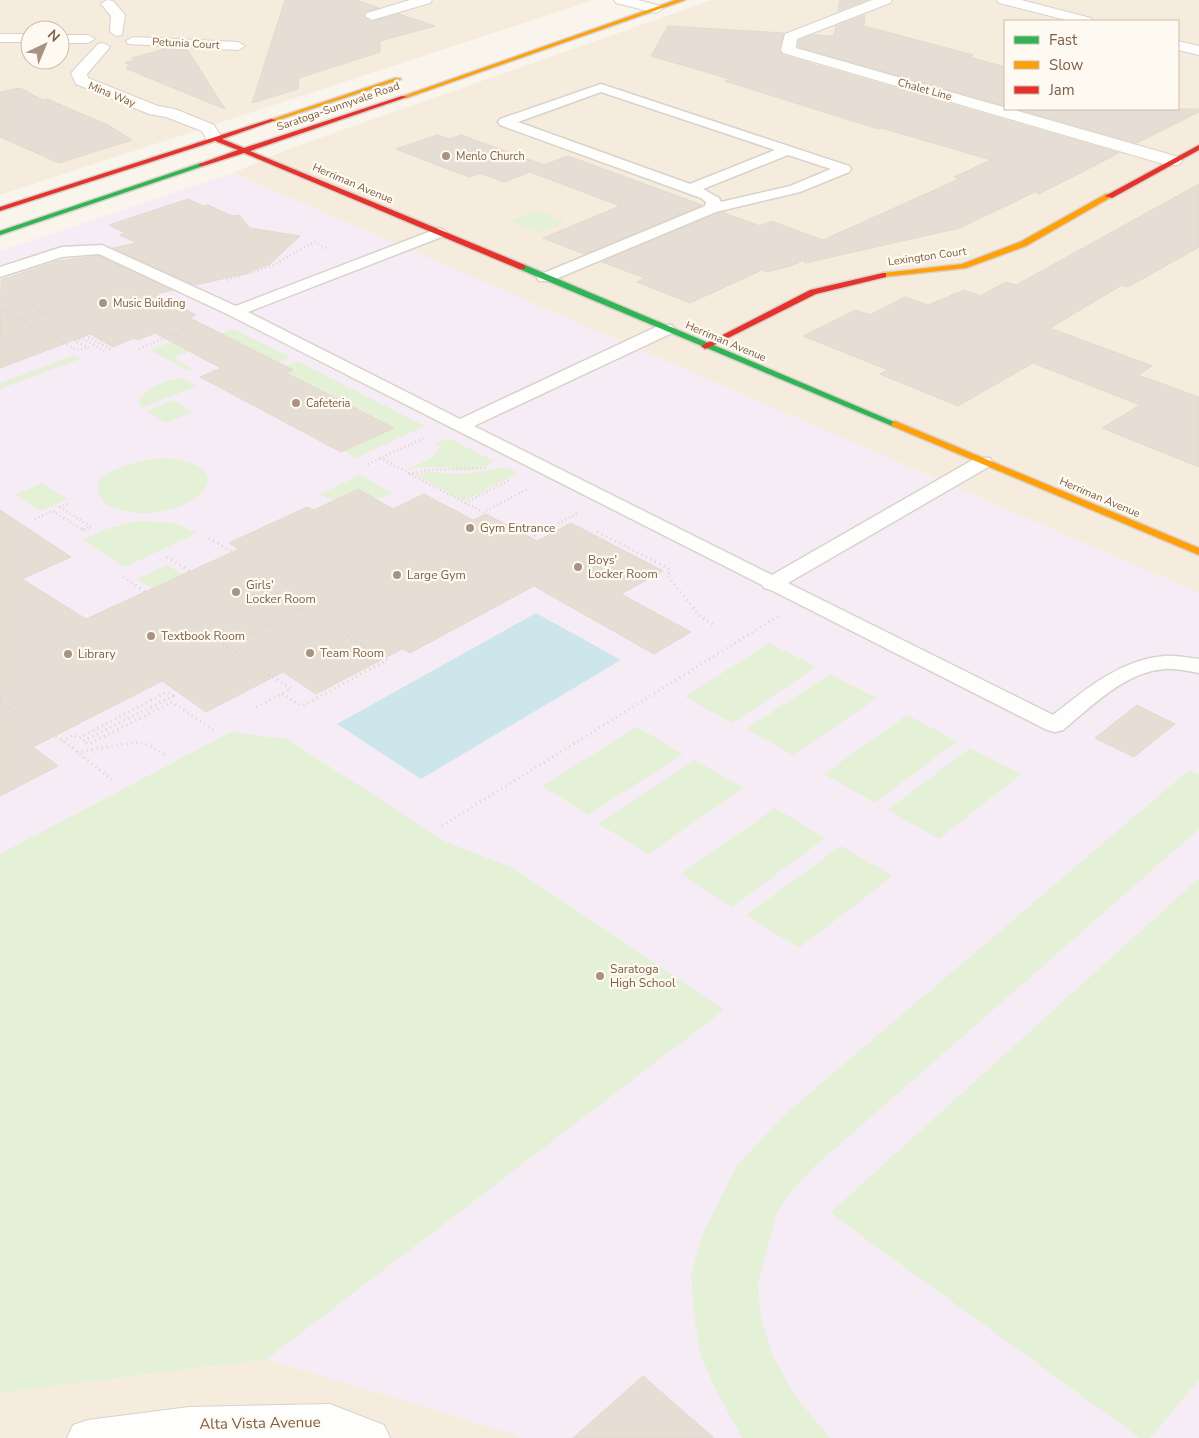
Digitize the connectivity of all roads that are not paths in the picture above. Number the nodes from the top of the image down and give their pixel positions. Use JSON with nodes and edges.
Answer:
{"nodes":[{"id":1,"x":425,"y":0,"type":"edge"},
{"id":2,"x":626,"y":0,"type":"edge"},
{"id":3,"x":682,"y":0,"type":"edge"},
{"id":4,"x":885,"y":0,"type":"edge"},
{"id":5,"x":1004,"y":0,"type":"edge"},
{"id":6,"x":108,"y":4,"type":"dead end"},
{"id":7,"x":608,"y":8,"type":"dead end"},
{"id":8,"x":656,"y":9,"type":"junction"},
{"id":9,"x":372,"y":16,"type":"dead end"},
{"id":10,"x":1082,"y":20,"type":"edge"},
{"id":11,"x":117,"y":32,"type":"junction"},
{"id":12,"x":0,"y":38,"type":"edge"},
{"id":13,"x":20,"y":38,"type":"edge"},
{"id":14,"x":70,"y":39,"type":"edge"},
{"id":15,"x":88,"y":39,"type":"junction"},
{"id":16,"x":133,"y":41,"type":"junction"},
{"id":17,"x":1179,"y":45,"type":"edge"},
{"id":18,"x":238,"y":46,"type":"dead end"},
{"id":19,"x":103,"y":47,"type":"junction"},
{"id":20,"x":1199,"y":51,"type":"edge"},
{"id":21,"x":413,"y":74,"type":"dead end"},
{"id":22,"x":214,"y":138,"type":"junction"},
{"id":23,"x":1199,"y":147,"type":"edge"},
{"id":24,"x":788,"y":150,"type":"junction"},
{"id":25,"x":244,"y":151,"type":"junction"},
{"id":26,"x":1173,"y":161,"type":"junction"},
{"id":27,"x":691,"y":189,"type":"junction"},
{"id":28,"x":0,"y":209,"type":"edge"},
{"id":29,"x":712,"y":209,"type":"junction"},
{"id":30,"x":0,"y":233,"type":"edge"},
{"id":31,"x":439,"y":233,"type":"junction"},
{"id":32,"x":0,"y":272,"type":"edge"},
{"id":33,"x":545,"y":278,"type":"junction"},
{"id":34,"x":235,"y":312,"type":"junction"},
{"id":35,"x":666,"y":329,"type":"junction"},
{"id":36,"x":705,"y":346,"type":"junction"},
{"id":37,"x":461,"y":425,"type":"junction"},
{"id":38,"x":983,"y":462,"type":"junction"},
{"id":39,"x":1199,"y":552,"type":"edge"},
{"id":40,"x":772,"y":584,"type":"junction"},
{"id":41,"x":1199,"y":666,"type":"edge"},
{"id":42,"x":88,"y":1438,"type":"edge"},
{"id":43,"x":369,"y":1438,"type":"edge"}],
"edges":[{"from":1,"to":9,"type":"street"},
{"from":2,"to":7,"type":"street"},
{"from":2,"to":8,"type":"street"},
{"from":3,"to":8,"type":"street","name":"Saratoga-Sunnyvale Road"},
{"from":4,"to":26,"type":"street","name":"Chalet Line"},
{"from":5,"to":10,"type":"street"},
{"from":6,"to":11,"type":"street"},
{"from":8,"to":25,"type":"street","name":"Saratoga-Sunnyvale Road"},
{"from":11,"to":15,"type":"street"},
{"from":11,"to":16,"type":"street"},
{"from":12,"to":13,"type":"street"},
{"from":14,"to":15,"type":"street"},
{"from":15,"to":19,"type":"street"},
{"from":16,"to":18,"type":"street","name":"Petunia Court"},
{"from":16,"to":19,"type":"street"},
{"from":17,"to":20,"type":"street"},
{"from":19,"to":22,"type":"street","name":"Mina Way"},
{"from":21,"to":22,"type":"street","name":"Saratoga-Sunnyvale Road"},
{"from":22,"to":25,"type":"street","name":"Mina Way"},
{"from":22,"to":28,"type":"street","name":"Saratoga-Sunnyvale Road"},
{"from":23,"to":26,"type":"street","name":"Lexington Court"},
{"from":24,"to":27,"type":"lane"},
{"from":24,"to":27,"type":"lane"},
{"from":24,"to":29,"type":"lane"},
{"from":25,"to":30,"type":"street","name":"Saratoga-Sunnyvale Road"},
{"from":25,"to":31,"type":"street","name":"Herriman Avenue"},
{"from":26,"to":36,"type":"street","name":"Lexington Court"},
{"from":27,"to":29,"type":"lane"},
{"from":29,"to":33,"type":"lane"},
{"from":31,"to":33,"type":"street","name":"Herriman Avenue"},
{"from":31,"to":34,"type":"lane"},
{"from":32,"to":34,"type":"lane"},
{"from":33,"to":35,"type":"street","name":"Herriman Avenue"},
{"from":34,"to":37,"type":"lane"},
{"from":35,"to":36,"type":"street","name":"Herriman Avenue"},
{"from":35,"to":37,"type":"lane"},
{"from":36,"to":38,"type":"street","name":"Herriman Avenue"},
{"from":37,"to":40,"type":"lane"},
{"from":38,"to":39,"type":"street","name":"Herriman Avenue"},
{"from":38,"to":40,"type":"lane"},
{"from":40,"to":41,"type":"lane"},
{"from":42,"to":43,"type":"street","name":"Alta Vista Avenue"}]}
